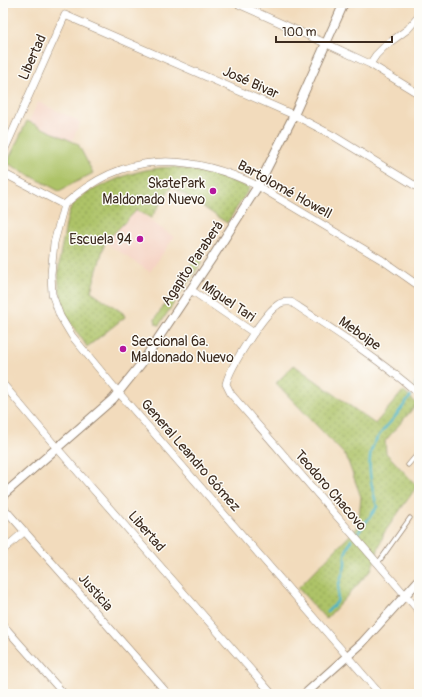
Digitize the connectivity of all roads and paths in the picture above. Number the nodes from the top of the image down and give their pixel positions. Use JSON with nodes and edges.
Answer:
{"nodes":[{"id":1,"x":236,"y":3,"type":"edge"},
{"id":2,"x":344,"y":3,"type":"edge"},
{"id":3,"x":65,"y":15,"type":"joint"},
{"id":4,"x":419,"y":16,"type":"edge"},
{"id":5,"x":325,"y":43,"type":"junction"},
{"id":6,"x":370,"y":64,"type":"junction"},
{"id":7,"x":419,"y":94,"type":"edge"},
{"id":8,"x":294,"y":115,"type":"junction"},
{"id":9,"x":3,"y":154,"type":"edge"},
{"id":10,"x":3,"y":173,"type":"edge"},
{"id":11,"x":258,"y":186,"type":"junction"},
{"id":12,"x":419,"y":188,"type":"edge"},
{"id":13,"x":64,"y":205,"type":"junction"},
{"id":14,"x":419,"y":286,"type":"edge"},
{"id":15,"x":191,"y":290,"type":"junction"},
{"id":16,"x":254,"y":332,"type":"junction"},
{"id":17,"x":3,"y":384,"type":"edge"},
{"id":18,"x":119,"y":393,"type":"junction"},
{"id":19,"x":419,"y":394,"type":"edge"},
{"id":20,"x":57,"y":448,"type":"junction"},
{"id":21,"x":419,"y":452,"type":"edge"},
{"id":22,"x":408,"y":465,"type":"dead end"},
{"id":23,"x":3,"y":495,"type":"edge"},
{"id":24,"x":3,"y":507,"type":"edge"},
{"id":25,"x":410,"y":518,"type":"dead end"},
{"id":26,"x":25,"y":531,"type":"junction"},
{"id":27,"x":3,"y":550,"type":"edge"},
{"id":28,"x":378,"y":563,"type":"junction"},
{"id":29,"x":419,"y":580,"type":"edge"},
{"id":30,"x":406,"y":595,"type":"junction"},
{"id":31,"x":419,"y":611,"type":"edge"},
{"id":32,"x":3,"y":624,"type":"edge"},
{"id":33,"x":348,"y":656,"type":"junction"},
{"id":34,"x":64,"y":694,"type":"edge"},
{"id":35,"x":168,"y":694,"type":"edge"},
{"id":36,"x":272,"y":694,"type":"edge"},
{"id":37,"x":305,"y":694,"type":"edge"},
{"id":38,"x":380,"y":694,"type":"edge"}],
"edges":[{"from":1,"to":5,"type":"street"},
{"from":2,"to":5,"type":"street","name":"Agapito Paraberá"},
{"from":3,"to":8,"type":"street","name":"José Bivar"},
{"from":3,"to":9,"type":"street","name":"Libertad"},
{"from":4,"to":6,"type":"street"},
{"from":5,"to":6,"type":"street"},
{"from":5,"to":8,"type":"street","name":"Agapito Paraberá"},
{"from":6,"to":7,"type":"street"},
{"from":8,"to":11,"type":"street","name":"Agapito Paraberá"},
{"from":8,"to":12,"type":"street","name":"José Bivar"},
{"from":10,"to":13,"type":"street"},
{"from":11,"to":13,"type":"street","name":"Bartolomé Howell"},
{"from":11,"to":14,"type":"street","name":"Bartolomé Howell"},
{"from":11,"to":15,"type":"street","name":"Agapito Paraberá"},
{"from":13,"to":18,"type":"street","name":"General Leandro Gómez"},
{"from":15,"to":16,"type":"street","name":"Miguel Tari"},
{"from":15,"to":18,"type":"street","name":"Agapito Paraberá"},
{"from":16,"to":19,"type":"street","name":"Meboipe"},
{"from":16,"to":28,"type":"street","name":"Teodoro Chacovo"},
{"from":17,"to":20,"type":"street","name":"Libertad"},
{"from":18,"to":20,"type":"street","name":"Agapito Paraberá"},
{"from":18,"to":33,"type":"street","name":"General Leandro Gómez"},
{"from":20,"to":23,"type":"street","name":"Agapito Paraberá"},
{"from":20,"to":36,"type":"street","name":"Libertad"},
{"from":21,"to":22,"type":"lane"},
{"from":24,"to":26,"type":"street","name":"Justicia"},
{"from":25,"to":28,"type":"lane"},
{"from":26,"to":27,"type":"street"},
{"from":26,"to":35,"type":"street","name":"Justicia"},
{"from":28,"to":30,"type":"street","name":"Teodoro Chacovo"},
{"from":29,"to":30,"type":"street"},
{"from":30,"to":31,"type":"street","name":"Teodoro Chacovo"},
{"from":30,"to":33,"type":"street"},
{"from":32,"to":34,"type":"street"},
{"from":33,"to":37,"type":"street"},
{"from":33,"to":38,"type":"street","name":"General Leandro Gómez"}]}
